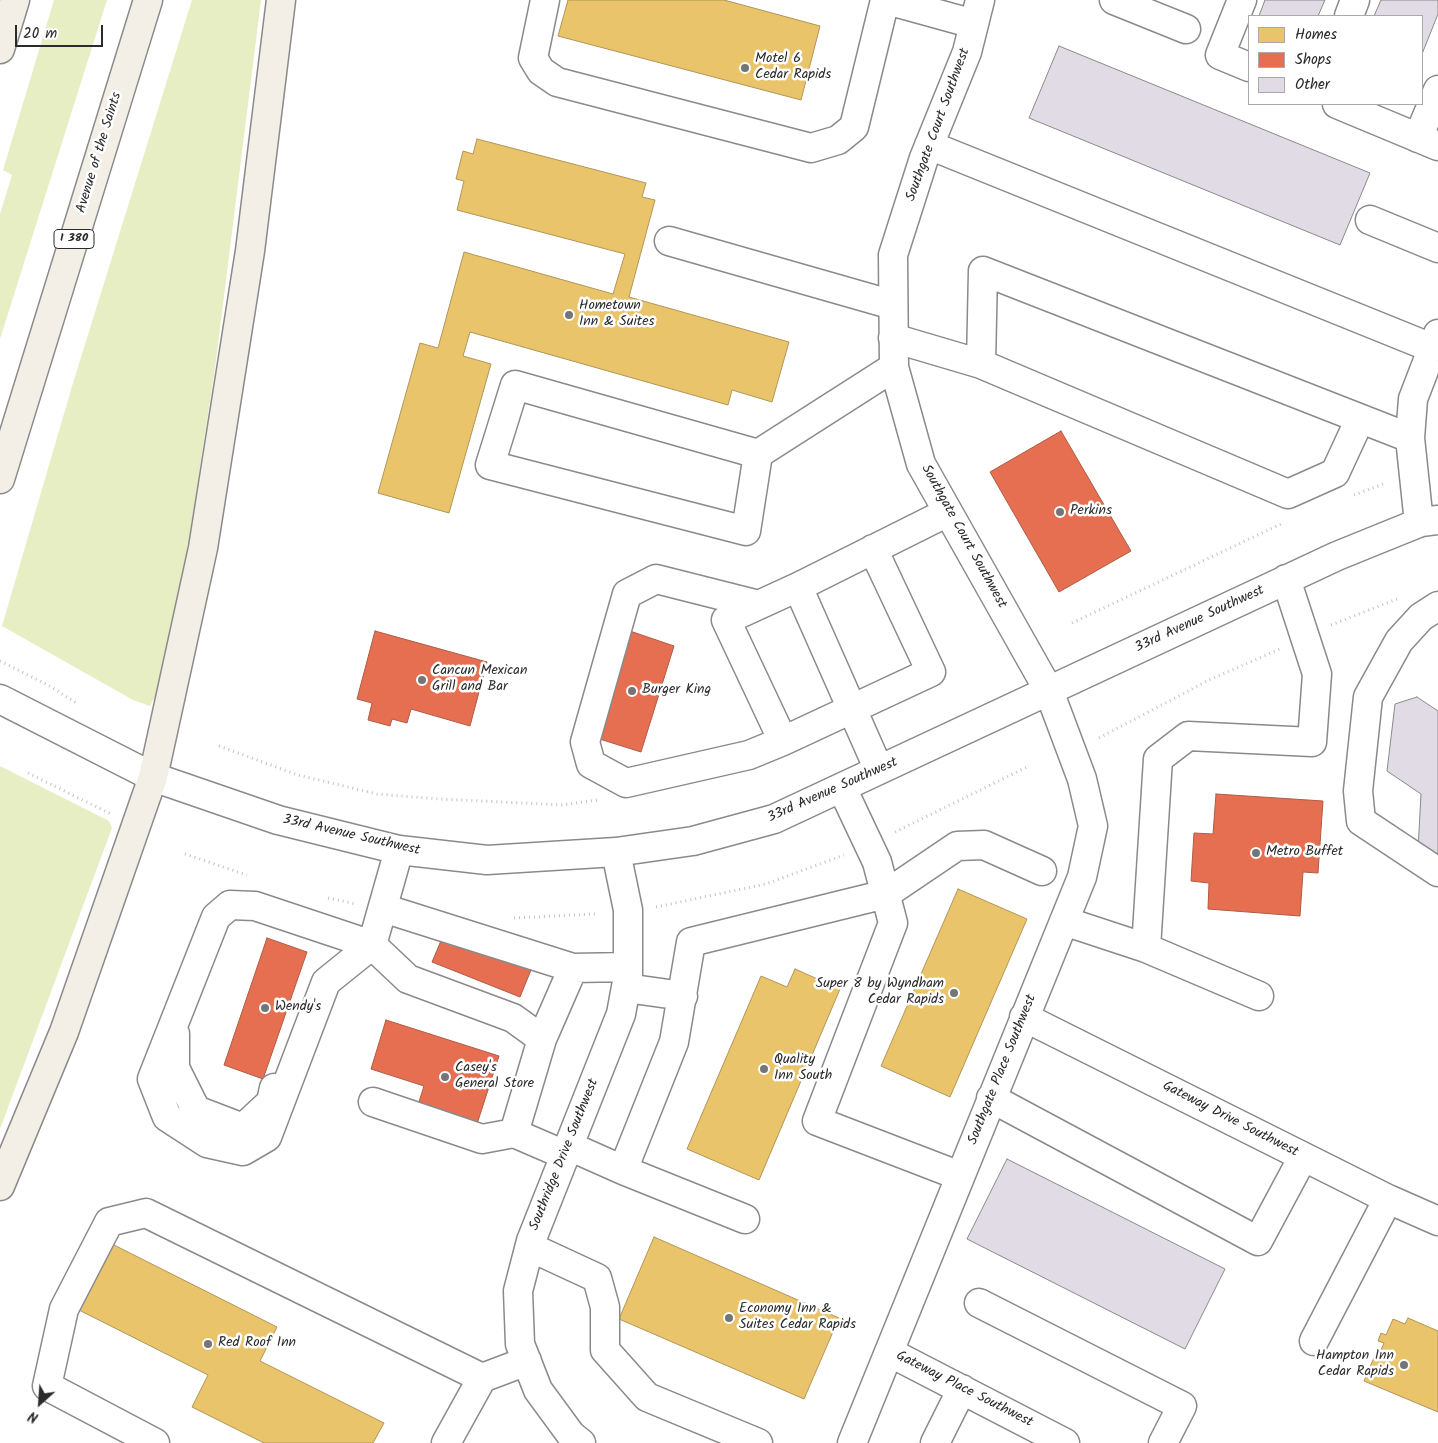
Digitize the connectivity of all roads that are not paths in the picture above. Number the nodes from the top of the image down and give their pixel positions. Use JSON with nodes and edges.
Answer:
{"nodes":[{"id":1,"x":15,"y":0,"type":"edge"},
{"id":2,"x":148,"y":0,"type":"edge"},
{"id":3,"x":280,"y":0,"type":"edge"},
{"id":4,"x":545,"y":0,"type":"edge"},
{"id":5,"x":886,"y":0,"type":"edge"},
{"id":6,"x":1114,"y":0,"type":"edge"},
{"id":7,"x":1242,"y":0,"type":"edge"},
{"id":8,"x":1355,"y":0,"type":"edge"},
{"id":9,"x":977,"y":12,"type":"edge"},
{"id":10,"x":1348,"y":15,"type":"edge"},
{"id":11,"x":1186,"y":29,"type":"dead end"},
{"id":12,"x":0,"y":49,"type":"edge"},
{"id":13,"x":1248,"y":67,"type":"edge"},
{"id":14,"x":1438,"y":90,"type":"edge"},
{"id":15,"x":1339,"y":105,"type":"edge"},
{"id":16,"x":1428,"y":142,"type":"edge"},
{"id":17,"x":929,"y":145,"type":"junction"},
{"id":18,"x":1370,"y":220,"type":"dead end"},
{"id":19,"x":669,"y":241,"type":"dead end"},
{"id":20,"x":1438,"y":248,"type":"edge"},
{"id":21,"x":893,"y":305,"type":"junction"},
{"id":22,"x":893,"y":338,"type":"junction"},
{"id":23,"x":1435,"y":341,"type":"edge"},
{"id":24,"x":981,"y":364,"type":"junction"},
{"id":25,"x":894,"y":367,"type":"junction"},
{"id":26,"x":1360,"y":418,"type":"junction"},
{"id":27,"x":1410,"y":438,"type":"junction"},
{"id":28,"x":758,"y":454,"type":"junction"},
{"id":29,"x":0,"y":479,"type":"edge"},
{"id":30,"x":948,"y":512,"type":"junction"},
{"id":31,"x":1429,"y":522,"type":"edge"},
{"id":32,"x":873,"y":549,"type":"junction"},
{"id":33,"x":1286,"y":579,"type":"junction"},
{"id":34,"x":798,"y":587,"type":"junction"},
{"id":35,"x":759,"y":605,"type":"junction"},
{"id":36,"x":1438,"y":606,"type":"edge"},
{"id":37,"x":1049,"y":691,"type":"junction"},
{"id":38,"x":0,"y":699,"type":"edge"},
{"id":39,"x":852,"y":709,"type":"junction"},
{"id":40,"x":783,"y":741,"type":"junction"},
{"id":41,"x":879,"y":770,"type":"junction"},
{"id":42,"x":153,"y":777,"type":"junction"},
{"id":43,"x":842,"y":788,"type":"junction"},
{"id":44,"x":399,"y":850,"type":"junction"},
{"id":45,"x":616,"y":852,"type":"junction"},
{"id":46,"x":1042,"y":871,"type":"dead end"},
{"id":47,"x":1438,"y":872,"type":"edge"},
{"id":48,"x":886,"y":894,"type":"junction"},
{"id":49,"x":382,"y":908,"type":"junction"},
{"id":50,"x":1064,"y":921,"type":"junction"},
{"id":51,"x":372,"y":945,"type":"junction"},
{"id":52,"x":1146,"y":948,"type":"junction"},
{"id":53,"x":573,"y":968,"type":"junction"},
{"id":54,"x":627,"y":978,"type":"junction"},
{"id":55,"x":683,"y":996,"type":"junction"},
{"id":56,"x":1259,"y":996,"type":"dead end"},
{"id":57,"x":1024,"y":1017,"type":"junction"},
{"id":58,"x":542,"y":1039,"type":"junction"},
{"id":59,"x":991,"y":1098,"type":"junction"},
{"id":60,"x":373,"y":1102,"type":"dead end"},
{"id":61,"x":514,"y":1133,"type":"junction"},
{"id":62,"x":567,"y":1151,"type":"junction"},
{"id":63,"x":1303,"y":1157,"type":"junction"},
{"id":64,"x":623,"y":1170,"type":"junction"},
{"id":65,"x":960,"y":1176,"type":"junction"},
{"id":66,"x":0,"y":1186,"type":"edge"},
{"id":67,"x":1388,"y":1199,"type":"junction"},
{"id":68,"x":745,"y":1219,"type":"dead end"},
{"id":69,"x":1438,"y":1221,"type":"edge"},
{"id":70,"x":530,"y":1247,"type":"junction"},
{"id":71,"x":979,"y":1304,"type":"dead end"},
{"id":72,"x":1314,"y":1341,"type":"dead end"},
{"id":73,"x":889,"y":1352,"type":"junction"},
{"id":74,"x":527,"y":1361,"type":"junction"},
{"id":75,"x":482,"y":1378,"type":"junction"},
{"id":76,"x":962,"y":1389,"type":"junction"},
{"id":77,"x":155,"y":1443,"type":"edge"},
{"id":78,"x":446,"y":1443,"type":"edge"},
{"id":79,"x":581,"y":1443,"type":"edge"},
{"id":80,"x":758,"y":1443,"type":"edge"},
{"id":81,"x":852,"y":1443,"type":"edge"},
{"id":82,"x":935,"y":1443,"type":"edge"},
{"id":83,"x":1065,"y":1443,"type":"edge"},
{"id":84,"x":1163,"y":1443,"type":"edge"}],
"edges":[{"from":1,"to":12,"type":"highway"},
{"from":2,"to":29,"type":"highway","name":"Avenue of the Saints","number":"I 380"},
{"from":3,"to":42,"type":"highway"},
{"from":4,"to":5,"type":"street"},
{"from":5,"to":9,"type":"street"},
{"from":6,"to":11,"type":"street"},
{"from":7,"to":13,"type":"street"},
{"from":8,"to":10,"type":"street"},
{"from":9,"to":17,"type":"street","name":"Southgate Court Southwest"},
{"from":14,"to":16,"type":"street"},
{"from":15,"to":16,"type":"street"},
{"from":17,"to":21,"type":"street","name":"Southgate Court Southwest"},
{"from":17,"to":23,"type":"street"},
{"from":18,"to":20,"type":"street"},
{"from":19,"to":21,"type":"street"},
{"from":21,"to":22,"type":"street","name":"Southgate Court Southwest"},
{"from":22,"to":24,"type":"street"},
{"from":22,"to":25,"type":"street","name":"Southgate Court Southwest"},
{"from":23,"to":27,"type":"street"},
{"from":24,"to":26,"type":"street"},
{"from":24,"to":26,"type":"street"},
{"from":25,"to":28,"type":"street"},
{"from":25,"to":30,"type":"street","name":"Southgate Court Southwest"},
{"from":26,"to":27,"type":"street"},
{"from":27,"to":31,"type":"street"},
{"from":28,"to":28,"type":"street"},
{"from":30,"to":32,"type":"street"},
{"from":30,"to":37,"type":"street","name":"Southgate Court Southwest"},
{"from":31,"to":33,"type":"street","name":"33rd Avenue Southwest"},
{"from":32,"to":34,"type":"street"},
{"from":32,"to":39,"type":"street"},
{"from":33,"to":37,"type":"street","name":"33rd Avenue Southwest"},
{"from":33,"to":52,"type":"street"},
{"from":34,"to":35,"type":"street"},
{"from":34,"to":39,"type":"street"},
{"from":35,"to":40,"type":"street"},
{"from":35,"to":40,"type":"street"},
{"from":36,"to":47,"type":"street"},
{"from":37,"to":41,"type":"street","name":"33rd Avenue Southwest"},
{"from":37,"to":50,"type":"street","name":"Southgate Place Southwest"},
{"from":38,"to":42,"type":"street","name":"33rd Avenue Southwest"},
{"from":39,"to":40,"type":"street"},
{"from":39,"to":41,"type":"street"},
{"from":41,"to":43,"type":"street","name":"33rd Avenue Southwest"},
{"from":42,"to":44,"type":"street","name":"33rd Avenue Southwest"},
{"from":42,"to":66,"type":"highway"},
{"from":43,"to":45,"type":"street","name":"33rd Avenue Southwest"},
{"from":43,"to":48,"type":"street"},
{"from":44,"to":45,"type":"street","name":"33rd Avenue Southwest"},
{"from":44,"to":49,"type":"street"},
{"from":45,"to":54,"type":"street","name":"Southridge Drive Southwest"},
{"from":46,"to":48,"type":"street"},
{"from":48,"to":55,"type":"street"},
{"from":48,"to":65,"type":"street"},
{"from":49,"to":51,"type":"street"},
{"from":49,"to":53,"type":"street"},
{"from":50,"to":52,"type":"street"},
{"from":50,"to":57,"type":"street","name":"Southgate Place Southwest"},
{"from":51,"to":51,"type":"street"},
{"from":51,"to":58,"type":"street"},
{"from":52,"to":56,"type":"street"},
{"from":53,"to":54,"type":"street"},
{"from":53,"to":58,"type":"street"},
{"from":54,"to":55,"type":"street"},
{"from":54,"to":62,"type":"street","name":"Southridge Drive Southwest"},
{"from":55,"to":64,"type":"street"},
{"from":57,"to":59,"type":"street","name":"Southgate Place Southwest"},
{"from":57,"to":63,"type":"street","name":"Gateway Drive Southwest"},
{"from":58,"to":61,"type":"street"},
{"from":59,"to":63,"type":"street"},
{"from":59,"to":65,"type":"street","name":"Southgate Place Southwest"},
{"from":60,"to":61,"type":"street"},
{"from":61,"to":62,"type":"street"},
{"from":62,"to":64,"type":"street"},
{"from":62,"to":70,"type":"street","name":"Southridge Drive Southwest"},
{"from":63,"to":67,"type":"street","name":"Gateway Drive Southwest"},
{"from":64,"to":68,"type":"street"},
{"from":65,"to":73,"type":"street","name":"Southgate Place Southwest"},
{"from":67,"to":69,"type":"street","name":"Gateway Drive Southwest"},
{"from":67,"to":72,"type":"street"},
{"from":70,"to":74,"type":"street","name":"Southridge Drive Southwest"},
{"from":70,"to":80,"type":"street"},
{"from":71,"to":84,"type":"street"},
{"from":73,"to":76,"type":"street","name":"Gateway Place Southwest"},
{"from":73,"to":81,"type":"street","name":"Southgate Place Southwest"},
{"from":74,"to":75,"type":"street"},
{"from":74,"to":79,"type":"street","name":"Southridge Drive Southwest"},
{"from":75,"to":77,"type":"street"},
{"from":75,"to":78,"type":"street"},
{"from":76,"to":82,"type":"street"},
{"from":76,"to":83,"type":"street","name":"Gateway Place Southwest"}]}
